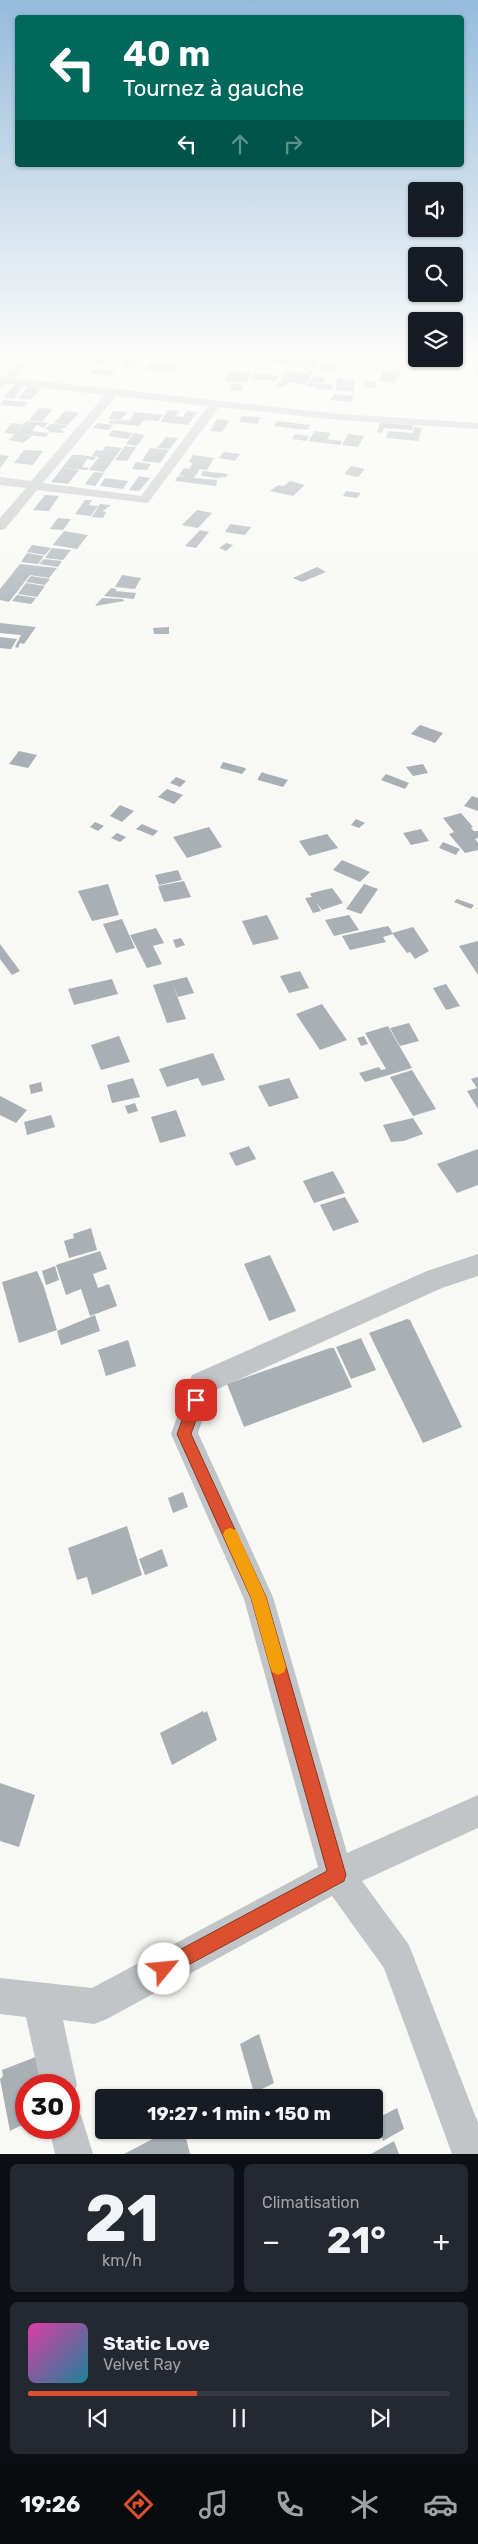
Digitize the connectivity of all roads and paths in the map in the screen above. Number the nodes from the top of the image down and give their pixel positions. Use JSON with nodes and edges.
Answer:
{"nodes":[{"id":1,"x":56,"y":459,"type":"edge"},
{"id":2,"x":175,"y":459,"type":"edge"},
{"id":3,"x":0,"y":481,"type":"edge"},
{"id":4,"x":33,"y":485,"type":"junction"},
{"id":5,"x":0,"y":526,"type":"edge"},
{"id":6,"x":478,"y":1266,"type":"edge"},
{"id":7,"x":478,"y":1811,"type":"edge"},
{"id":8,"x":337,"y":1875,"type":"junction"},
{"id":9,"x":0,"y":1996,"type":"edge"},
{"id":10,"x":42,"y":2001,"type":"junction"},
{"id":11,"x":57,"y":2074,"type":"edge"},
{"id":12,"x":71,"y":2139,"type":"edge"},
{"id":13,"x":74,"y":2154,"type":"edge"},
{"id":14,"x":471,"y":2154,"type":"edge"}],
"edges":[{"from":1,"to":4,"type":"street"},
{"from":2,"to":4,"type":"street"},
{"from":3,"to":4,"type":"street"},
{"from":4,"to":5,"type":"street"},
{"from":6,"to":8,"type":"street"},
{"from":7,"to":8,"type":"street"},
{"from":8,"to":10,"type":"street"},
{"from":8,"to":14,"type":"street"},
{"from":9,"to":10,"type":"street"},
{"from":10,"to":11,"type":"street"},
{"from":12,"to":13,"type":"street"}]}
